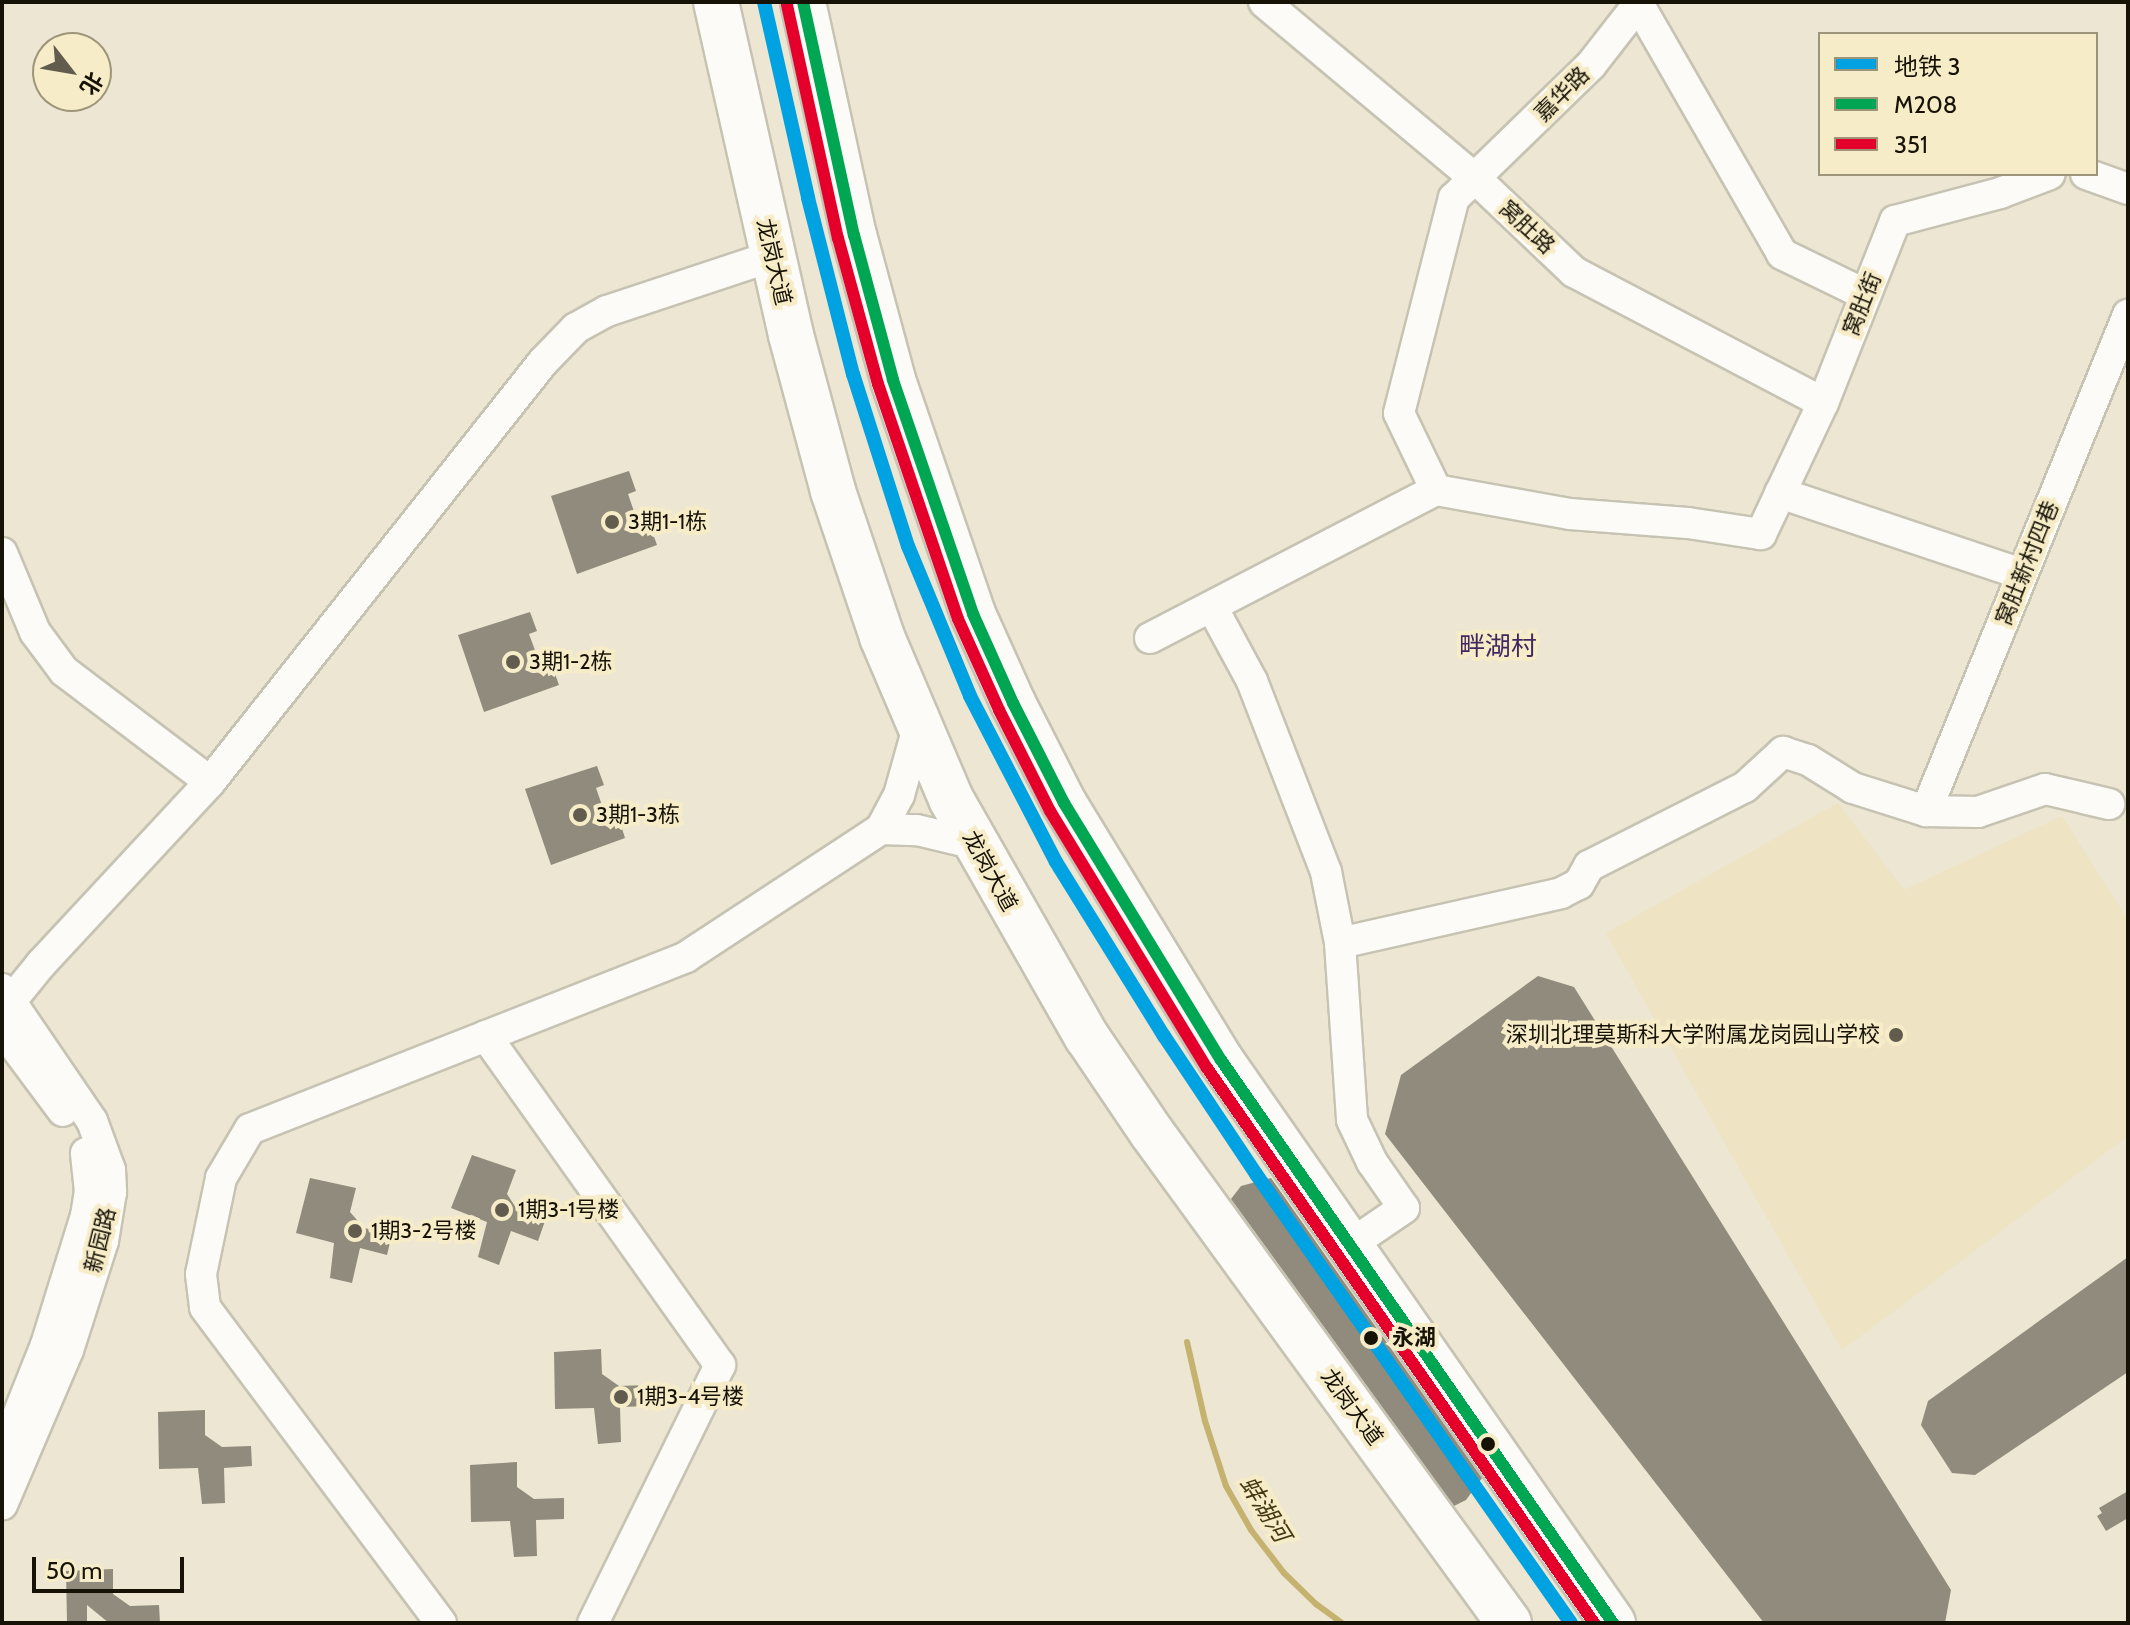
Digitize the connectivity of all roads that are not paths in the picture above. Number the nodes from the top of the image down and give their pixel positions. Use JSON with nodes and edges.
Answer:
{"nodes":[{"id":1,"x":716,"y":2,"type":"edge"},
{"id":2,"x":803,"y":2,"type":"edge"},
{"id":3,"x":1264,"y":2,"type":"edge"},
{"id":4,"x":1639,"y":3,"type":"edge"},
{"id":5,"x":2045,"y":176,"type":"edge"},
{"id":6,"x":2092,"y":176,"type":"edge"},
{"id":7,"x":1476,"y":179,"type":"junction"},
{"id":8,"x":2128,"y":189,"type":"edge"},
{"id":9,"x":773,"y":256,"type":"junction"},
{"id":10,"x":1866,"y":295,"type":"junction"},
{"id":11,"x":2128,"y":315,"type":"edge"},
{"id":12,"x":1823,"y":403,"type":"junction"},
{"id":13,"x":1436,"y":490,"type":"junction"},
{"id":14,"x":1780,"y":493,"type":"junction"},
{"id":15,"x":2,"y":553,"type":"edge"},
{"id":16,"x":2022,"y":574,"type":"junction"},
{"id":17,"x":1212,"y":607,"type":"junction"},
{"id":18,"x":1150,"y":638,"type":"dead end"},
{"id":19,"x":919,"y":724,"type":"junction"},
{"id":20,"x":210,"y":782,"type":"junction"},
{"id":21,"x":2109,"y":804,"type":"dead end"},
{"id":22,"x":1926,"y":811,"type":"junction"},
{"id":23,"x":881,"y":829,"type":"junction"},
{"id":24,"x":976,"y":844,"type":"junction"},
{"id":25,"x":1340,"y":943,"type":"junction"},
{"id":26,"x":4,"y":1008,"type":"edge"},
{"id":27,"x":486,"y":1036,"type":"junction"},
{"id":28,"x":1350,"y":1245,"type":"junction"},
{"id":29,"x":2,"y":1455,"type":"edge"},
{"id":30,"x":2,"y":1505,"type":"edge"},
{"id":31,"x":441,"y":1623,"type":"edge"},
{"id":32,"x":593,"y":1623,"type":"edge"},
{"id":33,"x":1509,"y":1623,"type":"edge"},
{"id":34,"x":1613,"y":1623,"type":"edge"}],
"edges":[{"from":1,"to":9,"type":"highway","name":"龙岗大道"},
{"from":2,"to":28,"type":"highway"},
{"from":3,"to":7,"type":"street","name":"窝肚路"},
{"from":4,"to":7,"type":"street","name":"嘉华路"},
{"from":4,"to":10,"type":"street"},
{"from":5,"to":10,"type":"street","name":"窝肚街"},
{"from":6,"to":8,"type":"street"},
{"from":7,"to":12,"type":"street","name":"窝肚路"},
{"from":7,"to":13,"type":"street","name":"嘉华路"},
{"from":9,"to":19,"type":"highway","name":"龙岗大道"},
{"from":9,"to":20,"type":"street"},
{"from":10,"to":12,"type":"street","name":"窝肚街"},
{"from":11,"to":16,"type":"street","name":"窝肚新村四巷"},
{"from":12,"to":14,"type":"street","name":"窝肚街"},
{"from":13,"to":14,"type":"street","name":"窝肚街"},
{"from":13,"to":17,"type":"street"},
{"from":14,"to":16,"type":"street"},
{"from":15,"to":20,"type":"street"},
{"from":16,"to":22,"type":"street","name":"窝肚新村四巷"},
{"from":17,"to":18,"type":"street"},
{"from":17,"to":25,"type":"street"},
{"from":19,"to":23,"type":"street"},
{"from":19,"to":24,"type":"highway","name":"龙岗大道"},
{"from":20,"to":26,"type":"street"},
{"from":21,"to":22,"type":"street"},
{"from":22,"to":25,"type":"street"},
{"from":23,"to":24,"type":"street"},
{"from":23,"to":27,"type":"street"},
{"from":24,"to":33,"type":"highway","name":"龙岗大道"},
{"from":25,"to":28,"type":"street"},
{"from":26,"to":29,"type":"street","name":"新园路"},
{"from":26,"to":30,"type":"street","name":"新园路"},
{"from":27,"to":31,"type":"street"},
{"from":27,"to":32,"type":"street"},
{"from":28,"to":34,"type":"highway"}]}
